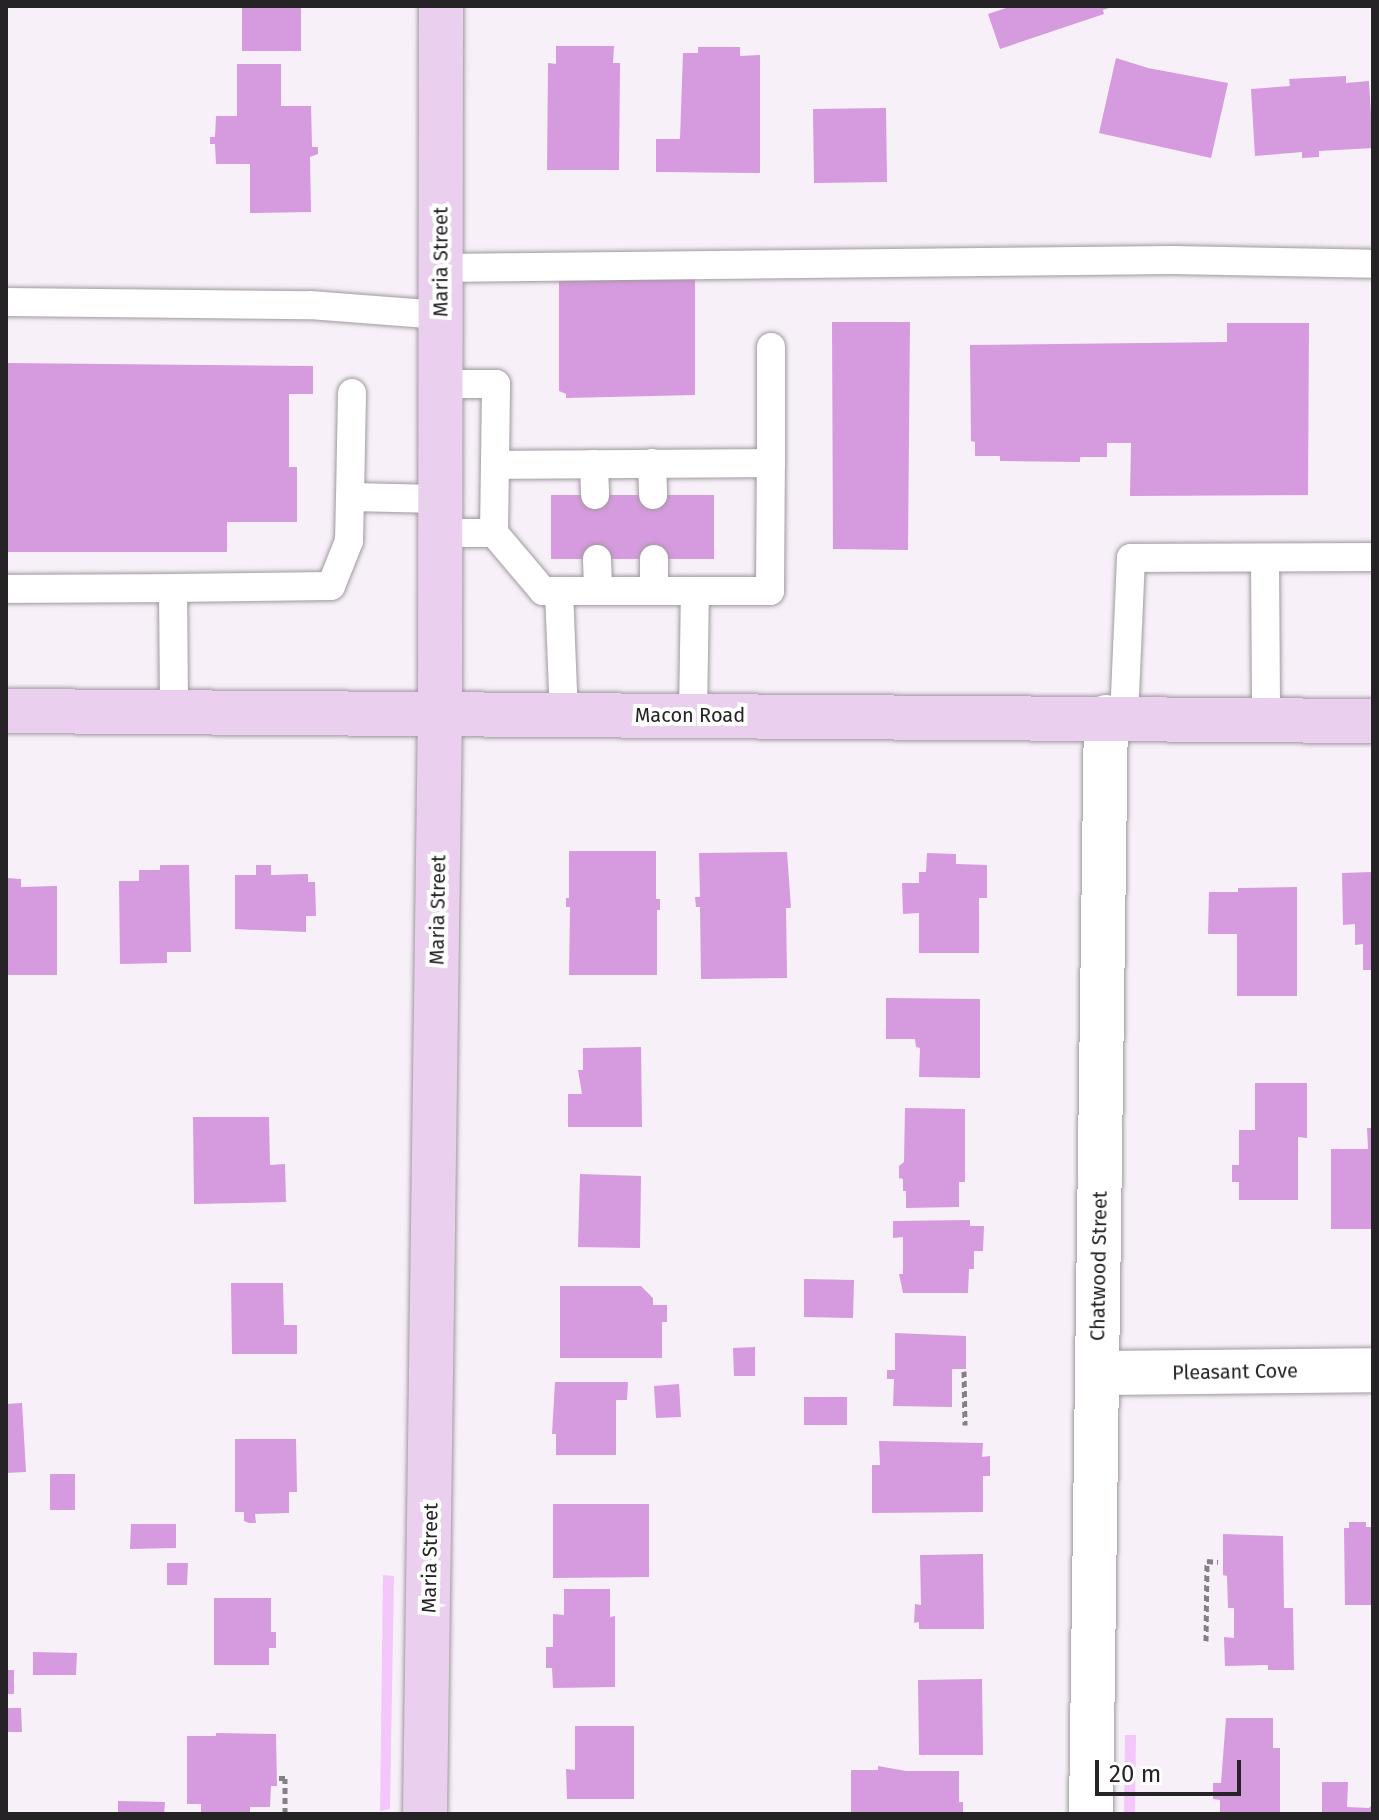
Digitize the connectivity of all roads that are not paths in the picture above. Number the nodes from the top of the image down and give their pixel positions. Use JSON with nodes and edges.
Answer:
{"nodes":[{"id":1,"x":441,"y":6,"type":"edge"},
{"id":2,"x":1373,"y":264,"type":"edge"},
{"id":3,"x":441,"y":268,"type":"junction"},
{"id":4,"x":6,"y":302,"type":"edge"},
{"id":5,"x":441,"y":315,"type":"junction"},
{"id":6,"x":771,"y":347,"type":"dead end"},
{"id":7,"x":441,"y":384,"type":"junction"},
{"id":8,"x":352,"y":393,"type":"dead end"},
{"id":9,"x":652,"y":463,"type":"junction"},
{"id":10,"x":771,"y":463,"type":"junction"},
{"id":11,"x":594,"y":464,"type":"junction"},
{"id":12,"x":495,"y":465,"type":"junction"},
{"id":13,"x":595,"y":495,"type":"dead end"},
{"id":14,"x":653,"y":495,"type":"dead end"},
{"id":15,"x":350,"y":497,"type":"junction"},
{"id":16,"x":441,"y":516,"type":"junction"},
{"id":17,"x":494,"y":533,"type":"junction"},
{"id":18,"x":1373,"y":557,"type":"edge"},
{"id":19,"x":597,"y":559,"type":"dead end"},
{"id":20,"x":654,"y":559,"type":"dead end"},
{"id":21,"x":1265,"y":559,"type":"junction"},
{"id":22,"x":173,"y":588,"type":"junction"},
{"id":23,"x":6,"y":589,"type":"edge"},
{"id":24,"x":559,"y":591,"type":"junction"},
{"id":25,"x":598,"y":591,"type":"junction"},
{"id":26,"x":654,"y":591,"type":"junction"},
{"id":27,"x":695,"y":591,"type":"junction"},
{"id":28,"x":6,"y":711,"type":"edge"},
{"id":29,"x":174,"y":712,"type":"junction"},
{"id":30,"x":440,"y":713,"type":"junction"},
{"id":31,"x":564,"y":714,"type":"junction"},
{"id":32,"x":693,"y":715,"type":"junction"},
{"id":33,"x":1115,"y":717,"type":"junction"},
{"id":34,"x":1266,"y":719,"type":"junction"},
{"id":35,"x":1373,"y":721,"type":"edge"},
{"id":36,"x":1373,"y":1370,"type":"edge"},
{"id":37,"x":1098,"y":1373,"type":"junction"},
{"id":38,"x":425,"y":1814,"type":"edge"},
{"id":39,"x":1091,"y":1814,"type":"edge"}],
"edges":[{"from":1,"to":3,"type":"street","name":"Maria Street"},
{"from":2,"to":3,"type":"lane"},
{"from":3,"to":5,"type":"street","name":"Maria Street"},
{"from":4,"to":5,"type":"lane"},
{"from":5,"to":7,"type":"street","name":"Maria Street"},
{"from":6,"to":10,"type":"lane"},
{"from":7,"to":12,"type":"lane"},
{"from":7,"to":16,"type":"street","name":"Maria Street"},
{"from":8,"to":15,"type":"lane"},
{"from":9,"to":10,"type":"lane"},
{"from":9,"to":11,"type":"lane"},
{"from":9,"to":14,"type":"lane"},
{"from":10,"to":27,"type":"lane"},
{"from":11,"to":12,"type":"lane"},
{"from":11,"to":13,"type":"lane"},
{"from":12,"to":17,"type":"lane"},
{"from":15,"to":16,"type":"lane"},
{"from":15,"to":22,"type":"lane"},
{"from":16,"to":17,"type":"lane"},
{"from":16,"to":30,"type":"street","name":"Maria Street"},
{"from":17,"to":24,"type":"lane"},
{"from":18,"to":21,"type":"lane"},
{"from":19,"to":25,"type":"lane"},
{"from":20,"to":26,"type":"lane"},
{"from":21,"to":33,"type":"lane"},
{"from":21,"to":34,"type":"lane"},
{"from":22,"to":23,"type":"lane"},
{"from":22,"to":29,"type":"lane"},
{"from":24,"to":25,"type":"lane"},
{"from":24,"to":31,"type":"lane"},
{"from":25,"to":26,"type":"lane"},
{"from":26,"to":27,"type":"lane"},
{"from":27,"to":32,"type":"lane"},
{"from":28,"to":29,"type":"street","name":"Macon Road"},
{"from":29,"to":30,"type":"street","name":"Macon Road"},
{"from":30,"to":31,"type":"street","name":"Macon Road"},
{"from":30,"to":38,"type":"street","name":"Maria Street"},
{"from":31,"to":32,"type":"street","name":"Macon Road"},
{"from":32,"to":33,"type":"street","name":"Macon Road"},
{"from":33,"to":34,"type":"street","name":"Macon Road"},
{"from":33,"to":37,"type":"street","name":"Chatwood Street"},
{"from":34,"to":35,"type":"street","name":"Macon Road"},
{"from":36,"to":37,"type":"street","name":"Pleasant Cove"},
{"from":37,"to":39,"type":"street","name":"Chatwood Street"}]}
